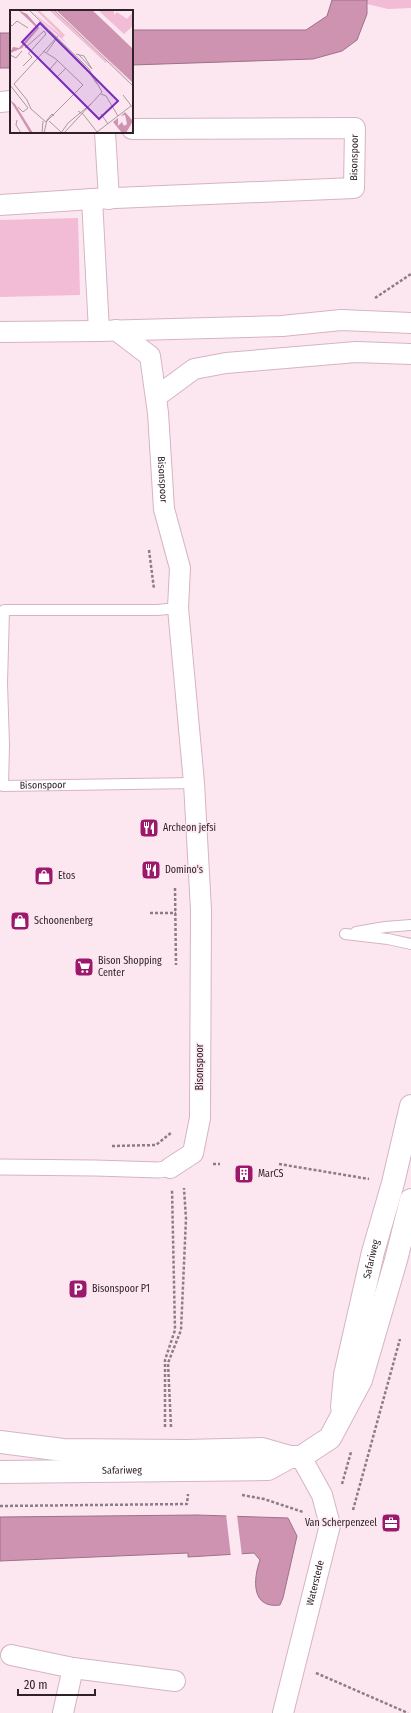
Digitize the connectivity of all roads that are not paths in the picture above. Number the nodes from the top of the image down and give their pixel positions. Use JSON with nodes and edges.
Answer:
{"nodes":[{"id":1,"x":10,"y":101,"type":"edge"},
{"id":2,"x":0,"y":102,"type":"edge"},
{"id":3,"x":133,"y":129,"type":"edge"},
{"id":4,"x":105,"y":133,"type":"edge"},
{"id":5,"x":100,"y":199,"type":"junction"},
{"id":6,"x":0,"y":205,"type":"edge"},
{"id":7,"x":411,"y":323,"type":"edge"},
{"id":8,"x":107,"y":331,"type":"junction"},
{"id":9,"x":0,"y":332,"type":"edge"},
{"id":10,"x":411,"y":354,"type":"edge"},
{"id":11,"x":156,"y":397,"type":"junction"},
{"id":12,"x":178,"y":608,"type":"junction"},
{"id":13,"x":194,"y":784,"type":"junction"},
{"id":14,"x":411,"y":925,"type":"edge"},
{"id":15,"x":411,"y":944,"type":"edge"},
{"id":16,"x":411,"y":1106,"type":"edge"},
{"id":17,"x":0,"y":1167,"type":"edge"},
{"id":18,"x":170,"y":1168,"type":"joint"},
{"id":19,"x":411,"y":1200,"type":"edge"},
{"id":20,"x":341,"y":1415,"type":"junction"},
{"id":21,"x":0,"y":1442,"type":"edge"},
{"id":22,"x":295,"y":1457,"type":"junction"},
{"id":23,"x":186,"y":1460,"type":"junction"},
{"id":24,"x":0,"y":1472,"type":"edge"},
{"id":25,"x":11,"y":1655,"type":"dead end"},
{"id":26,"x":73,"y":1668,"type":"junction"},
{"id":27,"x":175,"y":1681,"type":"dead end"},
{"id":28,"x":63,"y":1713,"type":"edge"},
{"id":29,"x":283,"y":1713,"type":"edge"}],
"edges":[{"from":1,"to":2,"type":"street"},
{"from":3,"to":5,"type":"street","name":"Bisonspoor"},
{"from":4,"to":5,"type":"street"},
{"from":5,"to":6,"type":"street","name":"Bisonspoor"},
{"from":5,"to":8,"type":"street"},
{"from":7,"to":8,"type":"street"},
{"from":8,"to":9,"type":"street"},
{"from":8,"to":11,"type":"street","name":"Bisonspoor"},
{"from":10,"to":11,"type":"street"},
{"from":11,"to":12,"type":"street","name":"Bisonspoor"},
{"from":12,"to":13,"type":"street","name":"Bisonspoor"},
{"from":12,"to":13,"type":"lane","name":"Bisonspoor"},
{"from":13,"to":18,"type":"street","name":"Bisonspoor"},
{"from":14,"to":15,"type":"lane"},
{"from":16,"to":20,"type":"street","name":"Safariweg"},
{"from":17,"to":18,"type":"street","name":"Bisonspoor"},
{"from":19,"to":20,"type":"street","name":"Safariweg"},
{"from":20,"to":22,"type":"street","name":"Safariweg"},
{"from":21,"to":23,"type":"street","name":"Safariweg"},
{"from":22,"to":23,"type":"street","name":"Safariweg"},
{"from":22,"to":29,"type":"street","name":"Waterstede"},
{"from":23,"to":24,"type":"street","name":"Safariweg"},
{"from":25,"to":26,"type":"street"},
{"from":26,"to":27,"type":"street"},
{"from":26,"to":28,"type":"street"}]}
